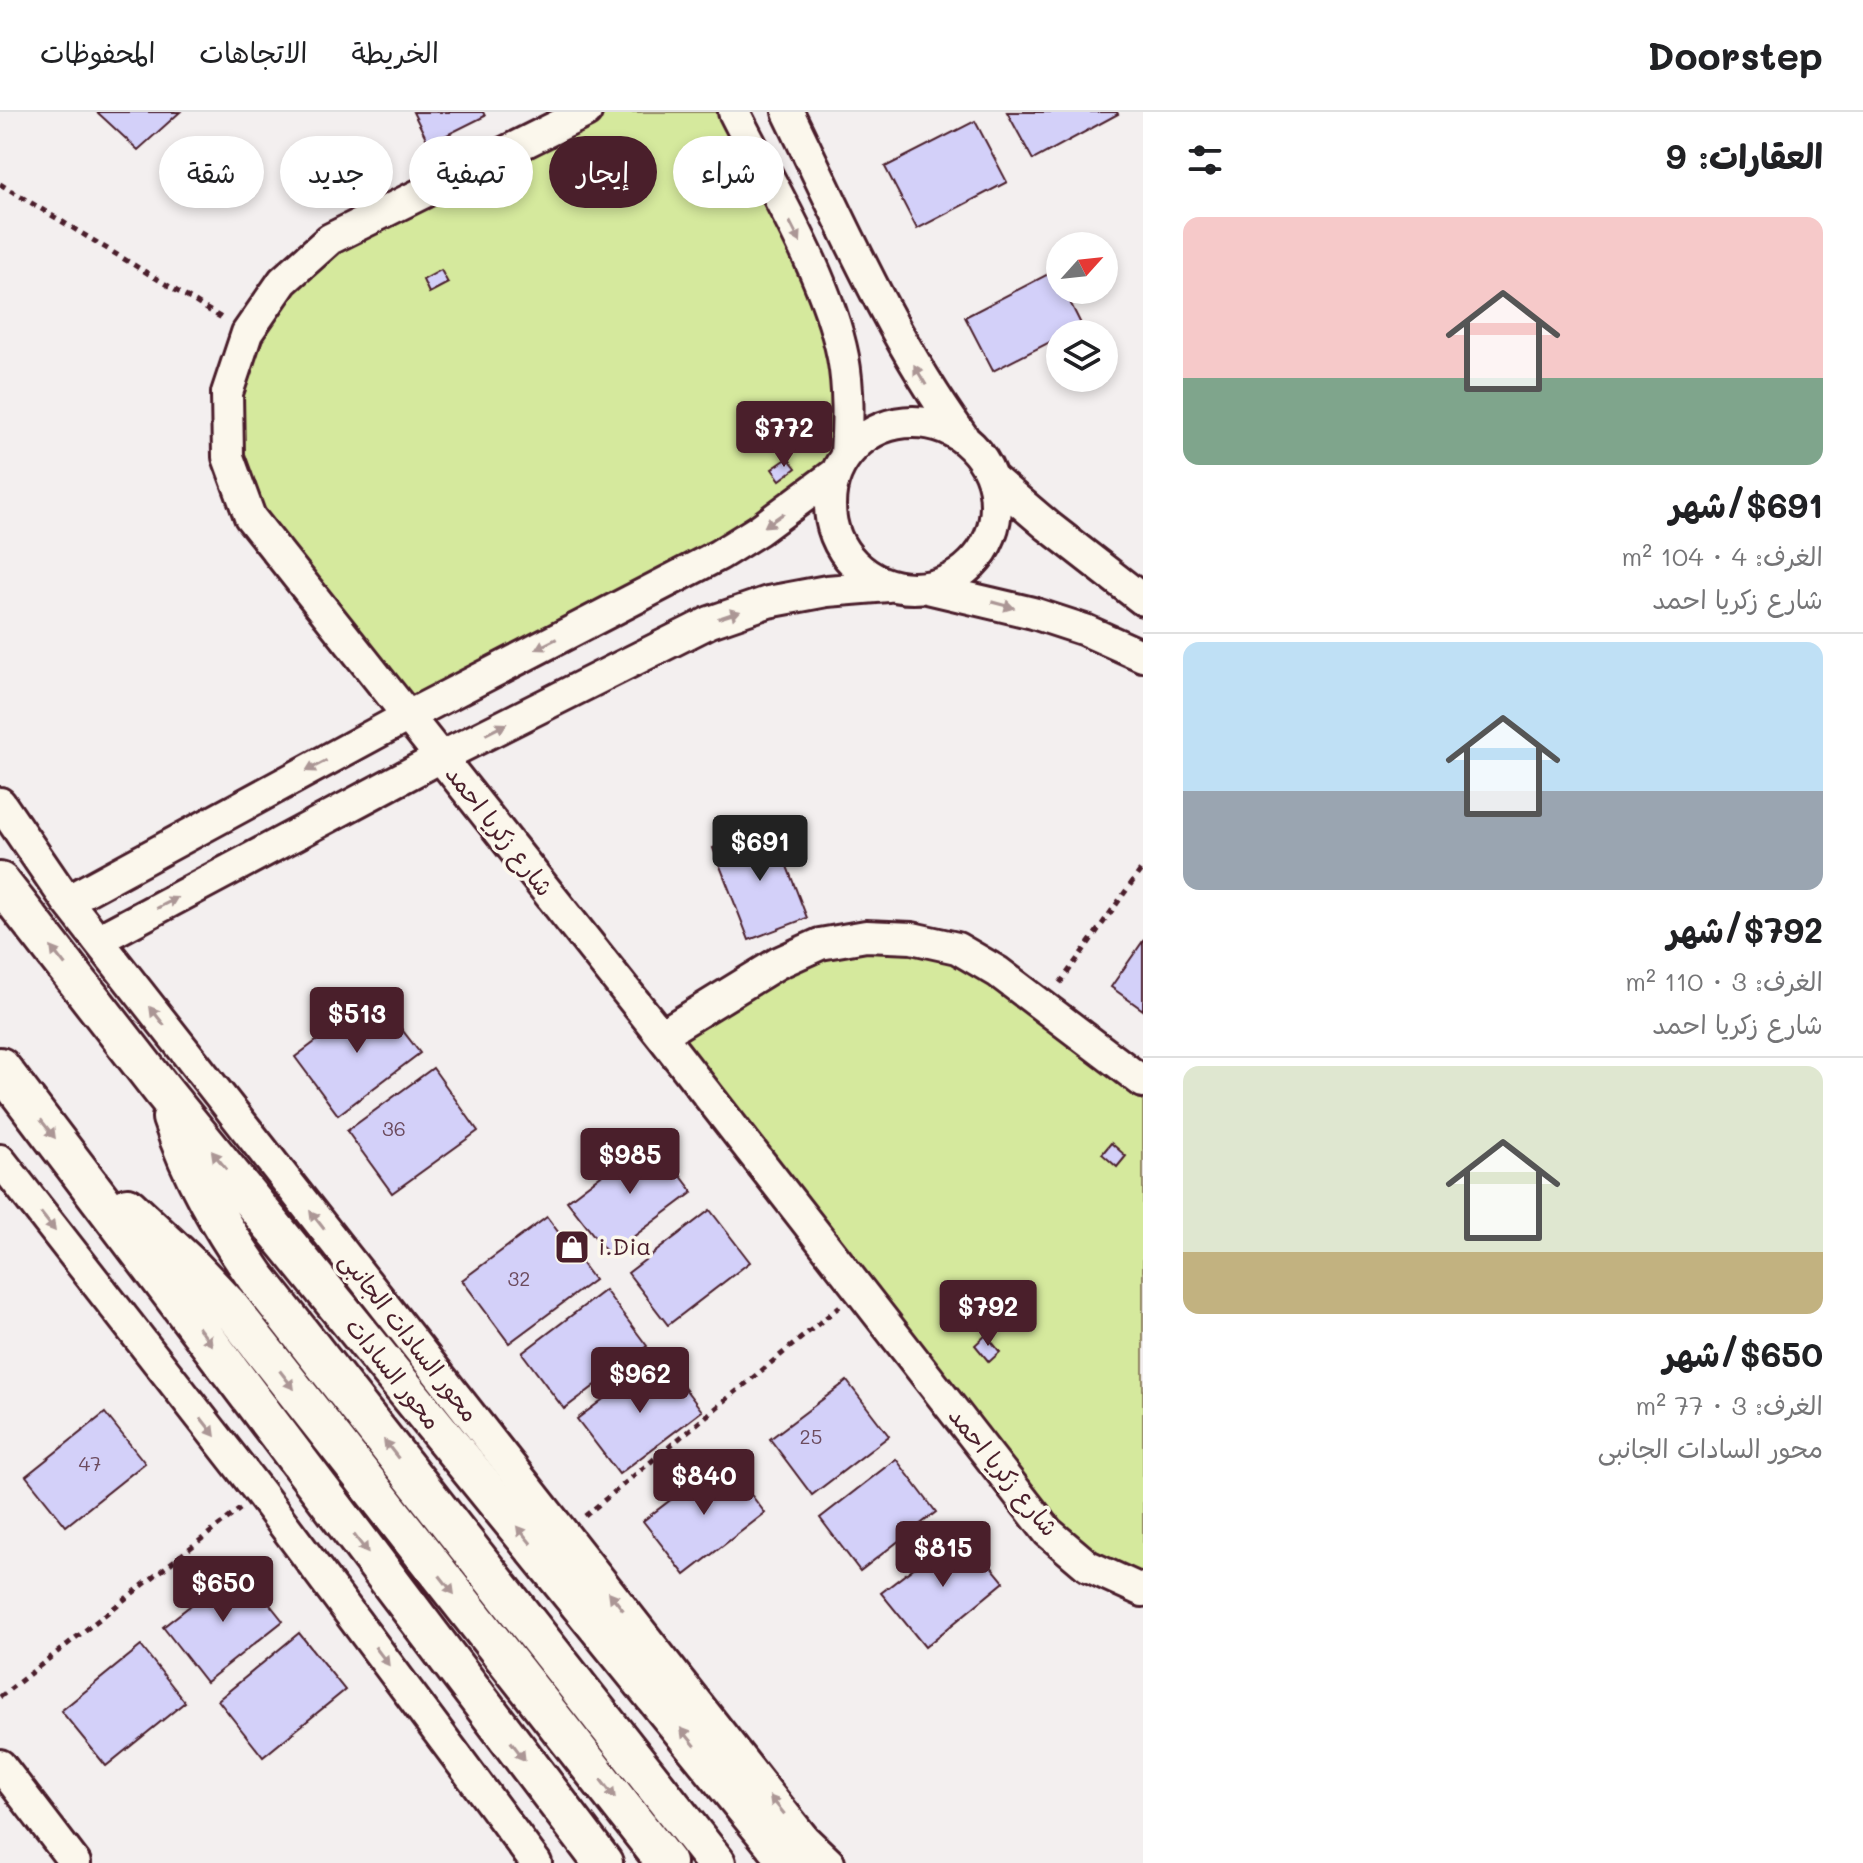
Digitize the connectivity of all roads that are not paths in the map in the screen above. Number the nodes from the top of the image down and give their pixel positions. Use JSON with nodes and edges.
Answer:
{"nodes":[{"id":1,"x":586,"y":112,"type":"edge"},
{"id":2,"x":734,"y":112,"type":"edge"},
{"id":3,"x":788,"y":112,"type":"edge"},
{"id":4,"x":964,"y":439,"type":"junction"},
{"id":5,"x":841,"y":463,"type":"junction"},
{"id":6,"x":993,"y":479,"type":"junction"},
{"id":7,"x":888,"y":586,"type":"junction"},
{"id":8,"x":927,"y":588,"type":"junction"},
{"id":9,"x":1143,"y":600,"type":"edge"},
{"id":10,"x":1143,"y":656,"type":"edge"},
{"id":11,"x":408,"y":716,"type":"junction"},
{"id":12,"x":441,"y":757,"type":"junction"},
{"id":13,"x":0,"y":803,"type":"edge"},
{"id":14,"x":0,"y":882,"type":"edge"},
{"id":15,"x":67,"y":901,"type":"junction"},
{"id":16,"x":98,"y":940,"type":"junction"},
{"id":17,"x":661,"y":1035,"type":"junction"},
{"id":18,"x":0,"y":1067,"type":"edge"},
{"id":19,"x":1143,"y":1082,"type":"edge"},
{"id":20,"x":162,"y":1090,"type":"junction"},
{"id":21,"x":0,"y":1160,"type":"edge"},
{"id":22,"x":76,"y":1166,"type":"junction"},
{"id":23,"x":1143,"y":1591,"type":"edge"},
{"id":24,"x":0,"y":1765,"type":"edge"},
{"id":25,"x":75,"y":1863,"type":"edge"},
{"id":26,"x":536,"y":1863,"type":"edge"},
{"id":27,"x":603,"y":1863,"type":"edge"},
{"id":28,"x":666,"y":1863,"type":"edge"},
{"id":29,"x":716,"y":1863,"type":"edge"},
{"id":30,"x":790,"y":1863,"type":"edge"},
{"id":31,"x":829,"y":1863,"type":"edge"}],
"edges":[{"from":1,"to":11,"type":"street","name":"شارع زكريا احمد"},
{"from":2,"to":5,"type":"street","one_way":true},
{"from":4,"to":3,"type":"street","one_way":true},
{"from":4,"to":5,"type":"street"},
{"from":4,"to":6,"type":"street"},
{"from":5,"to":7,"type":"street"},
{"from":5,"to":11,"type":"street","one_way":true},
{"from":6,"to":8,"type":"street"},
{"from":6,"to":9,"type":"street"},
{"from":7,"to":8,"type":"street"},
{"from":12,"to":7,"type":"street","one_way":true},
{"from":8,"to":10,"type":"street","one_way":true},
{"from":11,"to":12,"type":"street","name":"شارع زكريا احمد"},
{"from":11,"to":15,"type":"street","one_way":true},
{"from":16,"to":12,"type":"street","one_way":true},
{"from":12,"to":17,"type":"street","name":"شارع زكريا احمد"},
{"from":13,"to":15,"type":"street","name":"محور السادات الجانبى"},
{"from":20,"to":14,"type":"main road","name":"محور السادات","one_way":true},
{"from":15,"to":16,"type":"street","name":"محور السادات الجانبى"},
{"from":31,"to":16,"type":"street","name":"محور السادات الجانبى","one_way":true},
{"from":17,"to":19,"type":"street"},
{"from":17,"to":23,"type":"street","name":"شارع زكريا احمد"},
{"from":18,"to":22,"type":"main road","one_way":true},
{"from":29,"to":20,"type":"main road","one_way":true},
{"from":30,"to":20,"type":"main road","name":"محور السادات","one_way":true},
{"from":21,"to":26,"type":"street","one_way":true},
{"from":22,"to":27,"type":"main road","one_way":true},
{"from":22,"to":28,"type":"main road","one_way":true},
{"from":24,"to":25,"type":"street"}]}
